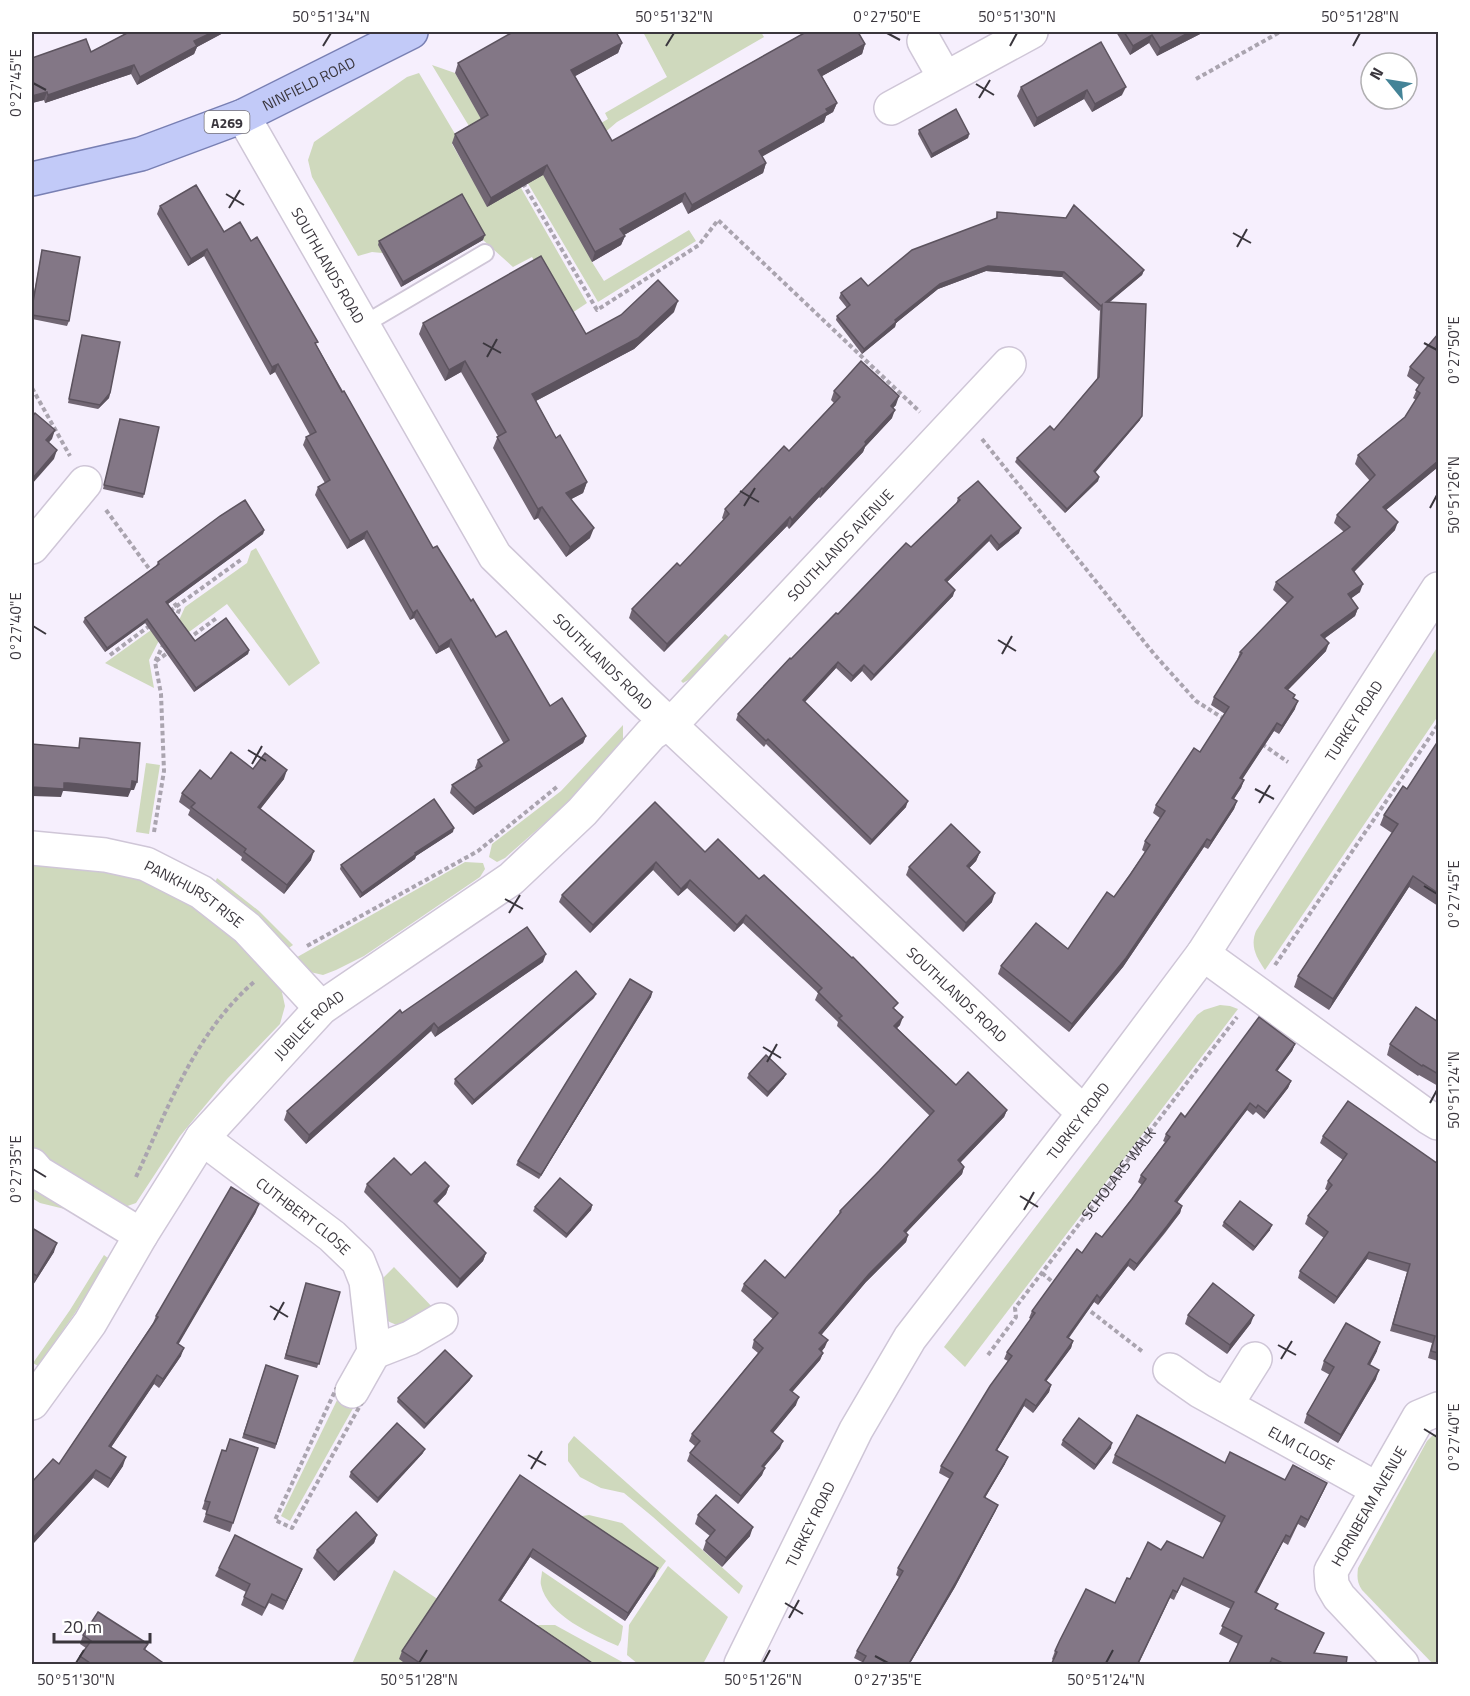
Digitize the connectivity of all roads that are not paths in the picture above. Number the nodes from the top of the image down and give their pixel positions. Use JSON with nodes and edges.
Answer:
{"nodes":[{"id":1,"x":411,"y":32,"type":"edge"},
{"id":2,"x":1030,"y":32,"type":"edge"},
{"id":3,"x":924,"y":41,"type":"dead end"},
{"id":4,"x":945,"y":78,"type":"junction"},
{"id":5,"x":891,"y":108,"type":"dead end"},
{"id":6,"x":243,"y":116,"type":"junction"},
{"id":7,"x":32,"y":179,"type":"edge"},
{"id":8,"x":485,"y":253,"type":"dead end"},
{"id":9,"x":363,"y":325,"type":"junction"},
{"id":10,"x":1009,"y":364,"type":"dead end"},
{"id":11,"x":86,"y":483,"type":"road end"},
{"id":12,"x":32,"y":547,"type":"edge"},
{"id":13,"x":1438,"y":589,"type":"edge"},
{"id":14,"x":667,"y":723,"type":"junction"},
{"id":15,"x":32,"y":848,"type":"edge"},
{"id":16,"x":1203,"y":954,"type":"junction"},
{"id":17,"x":321,"y":1008,"type":"junction"},
{"id":18,"x":1084,"y":1113,"type":"junction"},
{"id":19,"x":1438,"y":1123,"type":"edge"},
{"id":20,"x":201,"y":1138,"type":"junction"},
{"id":21,"x":32,"y":1165,"type":"edge"},
{"id":22,"x":141,"y":1235,"type":"junction"},
{"id":23,"x":441,"y":1320,"type":"dead end"},
{"id":24,"x":374,"y":1352,"type":"junction"},
{"id":25,"x":1255,"y":1359,"type":"dead end"},
{"id":26,"x":1160,"y":1363,"type":"road end"},
{"id":27,"x":351,"y":1391,"type":"road end"},
{"id":28,"x":32,"y":1403,"type":"edge"},
{"id":29,"x":1226,"y":1405,"type":"junction"},
{"id":30,"x":1438,"y":1409,"type":"edge"},
{"id":31,"x":1377,"y":1489,"type":"junction"},
{"id":32,"x":741,"y":1665,"type":"edge"},
{"id":33,"x":1402,"y":1665,"type":"edge"}],
"edges":[{"from":1,"to":6,"type":"main road","name":"NINFIELD ROAD","number":"A269"},
{"from":2,"to":4,"type":"street"},
{"from":3,"to":4,"type":"street"},
{"from":4,"to":5,"type":"street"},
{"from":6,"to":7,"type":"main road","name":"NINFIELD ROAD","number":"A269"},
{"from":6,"to":9,"type":"street","name":"SOUTHLANDS ROAD"},
{"from":8,"to":9,"type":"lane"},
{"from":9,"to":14,"type":"street","name":"SOUTHLANDS ROAD"},
{"from":10,"to":14,"type":"street","name":"SOUTHLANDS AVENUE"},
{"from":11,"to":12,"type":"street"},
{"from":13,"to":16,"type":"street","name":"TURKEY ROAD"},
{"from":14,"to":17,"type":"street","name":"JUBILEE ROAD"},
{"from":14,"to":18,"type":"street","name":"SOUTHLANDS ROAD"},
{"from":15,"to":17,"type":"street","name":"PANKHURST RISE"},
{"from":16,"to":18,"type":"street","name":"TURKEY ROAD"},
{"from":16,"to":19,"type":"street"},
{"from":17,"to":20,"type":"street","name":"JUBILEE ROAD"},
{"from":18,"to":32,"type":"street","name":"TURKEY ROAD"},
{"from":20,"to":22,"type":"street","name":"JUBILEE ROAD"},
{"from":20,"to":24,"type":"street","name":"CUTHBERT CLOSE"},
{"from":21,"to":22,"type":"street"},
{"from":22,"to":28,"type":"street","name":"JUBILEE ROAD"},
{"from":23,"to":24,"type":"street"},
{"from":24,"to":27,"type":"street"},
{"from":25,"to":29,"type":"street"},
{"from":26,"to":29,"type":"street","name":"ELM CLOSE"},
{"from":29,"to":31,"type":"street","name":"ELM CLOSE"},
{"from":30,"to":31,"type":"street","name":"HORNBEAM AVENUE"},
{"from":31,"to":33,"type":"street","name":"HORNBEAM AVENUE"}]}
